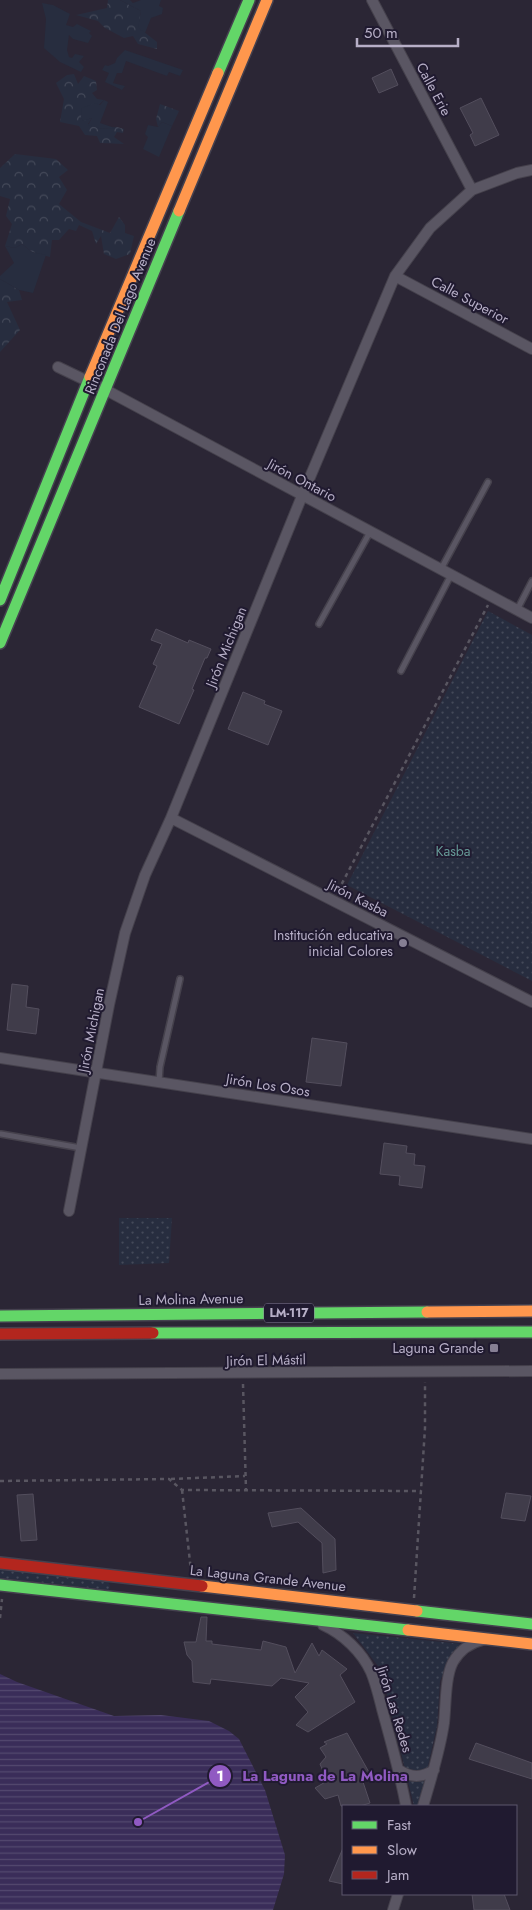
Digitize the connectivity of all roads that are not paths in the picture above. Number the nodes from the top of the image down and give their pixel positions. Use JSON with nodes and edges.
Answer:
{"nodes":[{"id":1,"x":248,"y":0,"type":"edge"},
{"id":2,"x":267,"y":0,"type":"edge"},
{"id":3,"x":372,"y":0,"type":"edge"},
{"id":4,"x":532,"y":170,"type":"edge"},
{"id":5,"x":472,"y":190,"type":"junction"},
{"id":6,"x":395,"y":276,"type":"junction"},
{"id":7,"x":532,"y":349,"type":"edge"},
{"id":8,"x":58,"y":367,"type":"dead end"},
{"id":9,"x":88,"y":381,"type":"junction"},
{"id":10,"x":106,"y":390,"type":"junction"},
{"id":11,"x":488,"y":482,"type":"dead end"},
{"id":12,"x":302,"y":496,"type":"junction"},
{"id":13,"x":370,"y":532,"type":"junction"},
{"id":14,"x":441,"y":570,"type":"junction"},
{"id":15,"x":451,"y":575,"type":"junction"},
{"id":16,"x":532,"y":581,"type":"edge"},
{"id":17,"x":0,"y":600,"type":"edge"},
{"id":18,"x":517,"y":611,"type":"junction"},
{"id":19,"x":532,"y":618,"type":"edge"},
{"id":20,"x":319,"y":624,"type":"dead end"},
{"id":21,"x":0,"y":643,"type":"edge"},
{"id":22,"x":401,"y":671,"type":"dead end"},
{"id":23,"x":171,"y":818,"type":"junction"},
{"id":24,"x":180,"y":979,"type":"dead end"},
{"id":25,"x":532,"y":1002,"type":"edge"},
{"id":26,"x":0,"y":1058,"type":"edge"},
{"id":27,"x":97,"y":1073,"type":"junction"},
{"id":28,"x":159,"y":1082,"type":"junction"},
{"id":29,"x":1,"y":1134,"type":"edge"},
{"id":30,"x":532,"y":1139,"type":"edge"},
{"id":31,"x":82,"y":1148,"type":"junction"},
{"id":32,"x":69,"y":1211,"type":"dead end"},
{"id":33,"x":532,"y":1311,"type":"edge"},
{"id":34,"x":0,"y":1316,"type":"edge"},
{"id":35,"x":46,"y":1316,"type":"junction"},
{"id":36,"x":532,"y":1332,"type":"edge"},
{"id":37,"x":150,"y":1333,"type":"junction"},
{"id":38,"x":0,"y":1334,"type":"edge"},
{"id":39,"x":532,"y":1371,"type":"edge"},
{"id":40,"x":0,"y":1374,"type":"edge"},
{"id":41,"x":0,"y":1563,"type":"edge"},
{"id":42,"x":116,"y":1576,"type":"junction"},
{"id":43,"x":2,"y":1585,"type":"edge"},
{"id":44,"x":275,"y":1594,"type":"junction"},
{"id":45,"x":114,"y":1597,"type":"junction"},
{"id":46,"x":271,"y":1614,"type":"junction"},
{"id":47,"x":308,"y":1619,"type":"junction"},
{"id":48,"x":532,"y":1624,"type":"edge"},
{"id":49,"x":490,"y":1639,"type":"junction"},
{"id":50,"x":532,"y":1644,"type":"edge"},
{"id":51,"x":399,"y":1770,"type":"junction"},
{"id":52,"x":434,"y":1770,"type":"junction"},
{"id":53,"x":406,"y":1805,"type":"edge"},
{"id":54,"x":423,"y":1805,"type":"edge"},
{"id":55,"x":398,"y":1895,"type":"edge"},
{"id":56,"x":393,"y":1910,"type":"edge"}],
"edges":[{"from":1,"to":9,"type":"street","name":"Rinconada Del Lago Avenue"},
{"from":2,"to":10,"type":"street","name":"Rinconada Del Lago Avenue"},
{"from":3,"to":5,"type":"street","name":"Calle Erie"},
{"from":4,"to":5,"type":"street","name":"Jirón Michigan"},
{"from":5,"to":6,"type":"street","name":"Jirón Michigan"},
{"from":6,"to":7,"type":"street","name":"Calle Superior"},
{"from":6,"to":12,"type":"street","name":"Jirón Michigan"},
{"from":8,"to":9,"type":"street","name":"Jirón Ontario"},
{"from":9,"to":10,"type":"street","name":"Jirón Ontario"},
{"from":9,"to":17,"type":"street","name":"Rinconada Del Lago Avenue"},
{"from":10,"to":12,"type":"street","name":"Jirón Ontario"},
{"from":10,"to":21,"type":"street","name":"Rinconada Del Lago Avenue"},
{"from":11,"to":14,"type":"lane"},
{"from":12,"to":13,"type":"street","name":"Jirón Ontario"},
{"from":12,"to":23,"type":"street","name":"Jirón Michigan"},
{"from":13,"to":14,"type":"street","name":"Jirón Ontario"},
{"from":13,"to":20,"type":"lane"},
{"from":14,"to":15,"type":"street","name":"Jirón Ontario"},
{"from":15,"to":18,"type":"street","name":"Jirón Ontario"},
{"from":15,"to":22,"type":"lane"},
{"from":16,"to":18,"type":"lane"},
{"from":18,"to":19,"type":"street","name":"Jirón Ontario"},
{"from":23,"to":25,"type":"street","name":"Jirón Kasba"},
{"from":23,"to":27,"type":"street","name":"Jirón Michigan"},
{"from":24,"to":28,"type":"lane"},
{"from":26,"to":27,"type":"street","name":"Jirón Los Osos"},
{"from":27,"to":28,"type":"street","name":"Jirón Los Osos"},
{"from":27,"to":31,"type":"street","name":"Jirón Michigan"},
{"from":28,"to":30,"type":"street","name":"Jirón Los Osos"},
{"from":29,"to":31,"type":"lane"},
{"from":31,"to":32,"type":"street","name":"Jirón Michigan"},
{"from":33,"to":35,"type":"street","name":"La Molina Avenue","number":"LM-117"},
{"from":34,"to":35,"type":"street","name":"La Molina Avenue","number":"LM-117"},
{"from":35,"to":37,"type":"street"},
{"from":36,"to":37,"type":"street","number":"LM-117"},
{"from":37,"to":38,"type":"street","number":"LM-117"},
{"from":39,"to":40,"type":"street","name":"Jirón El Mástil"},
{"from":41,"to":42,"type":"street","name":"La Laguna Grande Avenue"},
{"from":42,"to":44,"type":"street","name":"La Laguna Grande Avenue"},
{"from":42,"to":45,"type":"street"},
{"from":43,"to":45,"type":"street"},
{"from":44,"to":46,"type":"street"},
{"from":44,"to":48,"type":"street","name":"La Laguna Grande Avenue"},
{"from":45,"to":46,"type":"street"},
{"from":46,"to":47,"type":"street"},
{"from":47,"to":49,"type":"street"},
{"from":47,"to":51,"type":"street","name":"Jirón Las Redes"},
{"from":49,"to":50,"type":"street"},
{"from":49,"to":52,"type":"street"},
{"from":51,"to":52,"type":"street"},
{"from":51,"to":53,"type":"street","name":"Jirón Las Redes"},
{"from":52,"to":54,"type":"street"},
{"from":55,"to":56,"type":"street"}]}
